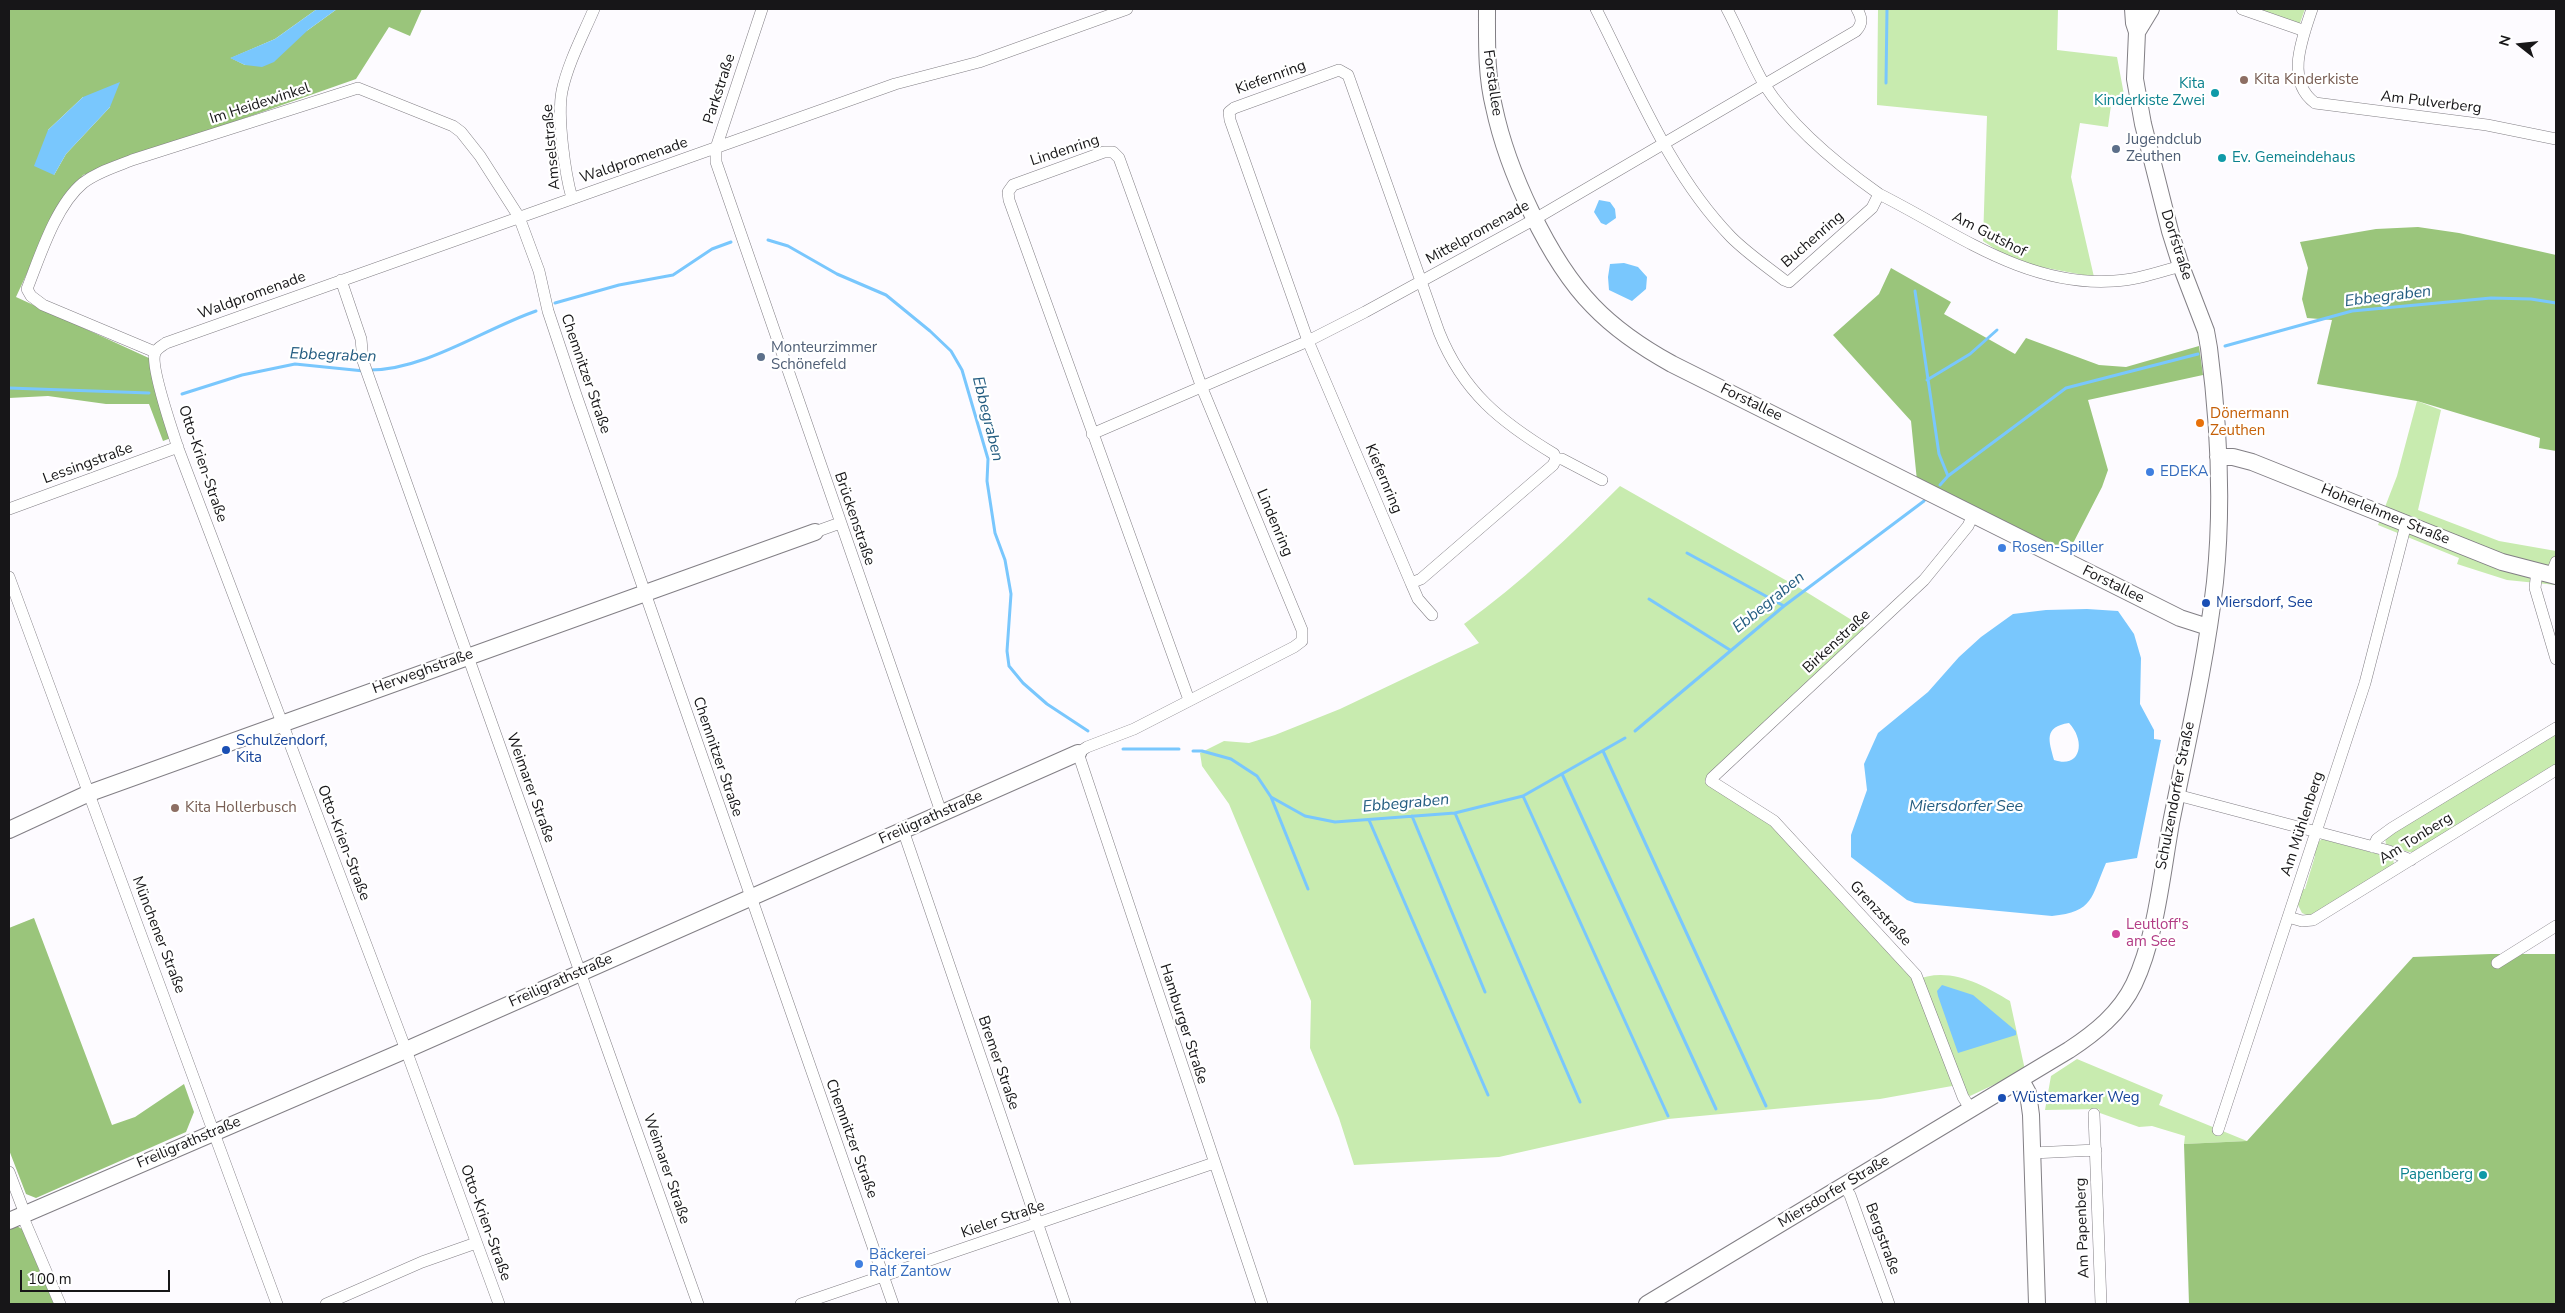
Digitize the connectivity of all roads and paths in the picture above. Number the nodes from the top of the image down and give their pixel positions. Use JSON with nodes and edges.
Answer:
{"nodes":[{"id":1,"x":594,"y":9,"type":"edge"},
{"id":2,"x":762,"y":9,"type":"edge"},
{"id":3,"x":1127,"y":9,"type":"edge"},
{"id":4,"x":1487,"y":9,"type":"edge"},
{"id":5,"x":1596,"y":9,"type":"edge"},
{"id":6,"x":1727,"y":9,"type":"edge"},
{"id":7,"x":1857,"y":9,"type":"edge"},
{"id":8,"x":2134,"y":9,"type":"edge"},
{"id":9,"x":2150,"y":9,"type":"edge"},
{"id":10,"x":2242,"y":9,"type":"edge"},
{"id":11,"x":2312,"y":9,"type":"edge"},
{"id":12,"x":2304,"y":31,"type":"junction"},
{"id":13,"x":2137,"y":32,"type":"junction"},
{"id":14,"x":1764,"y":84,"type":"junction"},
{"id":15,"x":2556,"y":139,"type":"edge"},
{"id":16,"x":1664,"y":144,"type":"junction"},
{"id":17,"x":716,"y":148,"type":"junction"},
{"id":18,"x":1879,"y":194,"type":"junction"},
{"id":19,"x":572,"y":198,"type":"junction"},
{"id":20,"x":518,"y":217,"type":"junction"},
{"id":21,"x":1535,"y":219,"type":"junction"},
{"id":22,"x":741,"y":235,"type":"joint"},
{"id":23,"x":2180,"y":266,"type":"junction"},
{"id":24,"x":341,"y":280,"type":"junction"},
{"id":25,"x":1421,"y":282,"type":"junction"},
{"id":26,"x":1308,"y":341,"type":"junction"},
{"id":27,"x":155,"y":352,"type":"junction"},
{"id":28,"x":1202,"y":388,"type":"junction"},
{"id":29,"x":1092,"y":434,"type":"junction"},
{"id":30,"x":178,"y":447,"type":"junction"},
{"id":31,"x":2218,"y":457,"type":"junction"},
{"id":32,"x":1556,"y":459,"type":"junction"},
{"id":33,"x":1602,"y":480,"type":"dead end"},
{"id":34,"x":9,"y":509,"type":"edge"},
{"id":35,"x":1973,"y":515,"type":"junction"},
{"id":36,"x":840,"y":523,"type":"junction"},
{"id":37,"x":2406,"y":524,"type":"junction"},
{"id":38,"x":815,"y":532,"type":"joint"},
{"id":39,"x":2550,"y":571,"type":"edge"},
{"id":40,"x":9,"y":577,"type":"edge"},
{"id":41,"x":1412,"y":583,"type":"junction"},
{"id":42,"x":644,"y":592,"type":"junction"},
{"id":43,"x":1432,"y":615,"type":"dead end"},
{"id":44,"x":2208,"y":627,"type":"junction"},
{"id":45,"x":467,"y":656,"type":"junction"},
{"id":46,"x":2556,"y":659,"type":"edge"},
{"id":47,"x":1189,"y":700,"type":"junction"},
{"id":48,"x":282,"y":724,"type":"junction"},
{"id":49,"x":2556,"y":728,"type":"edge"},
{"id":50,"x":1111,"y":739,"type":"joint"},
{"id":51,"x":1078,"y":753,"type":"junction"},
{"id":52,"x":2556,"y":770,"type":"edge"},
{"id":53,"x":1711,"y":781,"type":"joint"},
{"id":54,"x":87,"y":794,"type":"junction"},
{"id":55,"x":2177,"y":796,"type":"junction"},
{"id":56,"x":941,"y":812,"type":"junction"},
{"id":57,"x":9,"y":830,"type":"edge"},
{"id":58,"x":903,"y":830,"type":"junction"},
{"id":59,"x":2316,"y":832,"type":"junction"},
{"id":60,"x":2373,"y":847,"type":"junction"},
{"id":61,"x":2410,"y":860,"type":"junction"},
{"id":62,"x":750,"y":898,"type":"junction"},
{"id":63,"x":2288,"y":917,"type":"junction"},
{"id":64,"x":2556,"y":926,"type":"edge"},
{"id":65,"x":2497,"y":963,"type":"dead end"},
{"id":66,"x":581,"y":972,"type":"junction"},
{"id":67,"x":406,"y":1050,"type":"junction"},
{"id":68,"x":2021,"y":1080,"type":"junction"},
{"id":69,"x":1971,"y":1110,"type":"junction"},
{"id":70,"x":2094,"y":1114,"type":"dead end"},
{"id":71,"x":2218,"y":1130,"type":"dead end"},
{"id":72,"x":214,"y":1132,"type":"junction"},
{"id":73,"x":2096,"y":1150,"type":"junction"},
{"id":74,"x":2032,"y":1153,"type":"junction"},
{"id":75,"x":1214,"y":1163,"type":"junction"},
{"id":76,"x":9,"y":1172,"type":"edge"},
{"id":77,"x":1844,"y":1186,"type":"junction"},
{"id":78,"x":19,"y":1217,"type":"edge"},
{"id":79,"x":1038,"y":1224,"type":"junction"},
{"id":80,"x":476,"y":1243,"type":"junction"},
{"id":81,"x":883,"y":1276,"type":"junction"},
{"id":82,"x":60,"y":1304,"type":"edge"},
{"id":83,"x":278,"y":1304,"type":"edge"},
{"id":84,"x":326,"y":1304,"type":"edge"},
{"id":85,"x":499,"y":1304,"type":"edge"},
{"id":86,"x":698,"y":1304,"type":"edge"},
{"id":87,"x":801,"y":1304,"type":"edge"},
{"id":88,"x":893,"y":1304,"type":"edge"},
{"id":89,"x":1065,"y":1304,"type":"edge"},
{"id":90,"x":1262,"y":1304,"type":"edge"},
{"id":91,"x":1647,"y":1304,"type":"edge"},
{"id":92,"x":1889,"y":1304,"type":"edge"},
{"id":93,"x":2037,"y":1304,"type":"edge"},
{"id":94,"x":2101,"y":1304,"type":"edge"}],
"edges":[{"from":1,"to":19,"type":"street","name":"Amselstraße"},
{"from":2,"to":17,"type":"street","name":"Parkstraße"},
{"from":3,"to":17,"type":"street","name":"Waldpromenade"},
{"from":4,"to":21,"type":"street","name":"Forstallee"},
{"from":5,"to":16,"type":"street","name":"Buchenring"},
{"from":6,"to":14,"type":"street"},
{"from":7,"to":14,"type":"street","name":"Mittelpromenade"},
{"from":8,"to":13,"type":"street","name":"Dorfstraße"},
{"from":9,"to":13,"type":"street","name":"Dorfstraße"},
{"from":10,"to":12,"type":"street"},
{"from":11,"to":12,"type":"street","name":"Am Pulverberg"},
{"from":12,"to":15,"type":"street","name":"Am Pulverberg"},
{"from":13,"to":23,"type":"street","name":"Dorfstraße"},
{"from":14,"to":16,"type":"street","name":"Mittelpromenade"},
{"from":14,"to":18,"type":"street"},
{"from":16,"to":18,"type":"street","name":"Buchenring"},
{"from":16,"to":21,"type":"street","name":"Mittelpromenade"},
{"from":17,"to":19,"type":"street","name":"Waldpromenade"},
{"from":17,"to":22,"type":"street","name":"Parkstraße"},
{"from":18,"to":23,"type":"street","name":"Am Gutshof"},
{"from":19,"to":20,"type":"street","name":"Waldpromenade"},
{"from":20,"to":24,"type":"street","name":"Waldpromenade"},
{"from":20,"to":27,"type":"street","name":"Im Heidewinkel"},
{"from":20,"to":42,"type":"street","name":"Chemnitzer Straße"},
{"from":21,"to":25,"type":"street","name":"Mittelpromenade"},
{"from":21,"to":35,"type":"street","name":"Forstallee"},
{"from":22,"to":36,"type":"street","name":"Brückenstraße"},
{"from":23,"to":31,"type":"street","name":"Dorfstraße"},
{"from":24,"to":27,"type":"street","name":"Waldpromenade"},
{"from":24,"to":45,"type":"street","name":"Weimarer Straße"},
{"from":25,"to":26,"type":"street","name":"Mittelpromenade"},
{"from":25,"to":26,"type":"street","name":"Kiefernring"},
{"from":25,"to":32,"type":"street","name":"Kiefernring"},
{"from":26,"to":28,"type":"street","name":"Mittelpromenade"},
{"from":26,"to":41,"type":"street","name":"Kiefernring"},
{"from":27,"to":30,"type":"street","name":"Otto-Krien-Straße"},
{"from":28,"to":29,"type":"street","name":"Mittelpromenade"},
{"from":28,"to":29,"type":"street","name":"Lindenring"},
{"from":28,"to":47,"type":"street","name":"Lindenring"},
{"from":29,"to":47,"type":"street","name":"Lindenring"},
{"from":30,"to":34,"type":"street","name":"Lessingstraße"},
{"from":30,"to":48,"type":"street","name":"Otto-Krien-Straße"},
{"from":31,"to":37,"type":"street","name":"Hoherlehmer Straße"},
{"from":31,"to":44,"type":"street","name":"Schulzendorfer Straße"},
{"from":32,"to":33,"type":"street","name":"Kiefernring"},
{"from":32,"to":41,"type":"street"},
{"from":35,"to":44,"type":"street","name":"Forstallee"},
{"from":35,"to":53,"type":"street","name":"Birkenstraße"},
{"from":36,"to":38,"type":"street","name":"Herweghstraße"},
{"from":36,"to":56,"type":"street","name":"Brückenstraße"},
{"from":37,"to":39,"type":"street","name":"Hoherlehmer Straße"},
{"from":37,"to":59,"type":"street","name":"Am Mühlenberg"},
{"from":38,"to":42,"type":"street","name":"Herweghstraße"},
{"from":39,"to":46,"type":"street"},
{"from":40,"to":54,"type":"street","name":"Münchener Straße"},
{"from":41,"to":43,"type":"street","name":"Kiefernring"},
{"from":42,"to":45,"type":"street","name":"Herweghstraße"},
{"from":42,"to":62,"type":"street","name":"Chemnitzer Straße"},
{"from":44,"to":55,"type":"street","name":"Schulzendorfer Straße"},
{"from":45,"to":48,"type":"street","name":"Herweghstraße"},
{"from":45,"to":66,"type":"street","name":"Weimarer Straße"},
{"from":47,"to":50,"type":"street","name":"Lindenring"},
{"from":48,"to":54,"type":"street","name":"Herweghstraße"},
{"from":48,"to":67,"type":"street","name":"Otto-Krien-Straße"},
{"from":49,"to":60,"type":"street","name":"Am Tonberg"},
{"from":50,"to":51,"type":"street","name":"Freiligrathstraße"},
{"from":51,"to":56,"type":"street","name":"Freiligrathstraße"},
{"from":51,"to":75,"type":"street","name":"Hamburger Straße"},
{"from":52,"to":61,"type":"street","name":"Am Tonberg"},
{"from":53,"to":69,"type":"street","name":"Grenzstraße"},
{"from":54,"to":57,"type":"street","name":"Herweghstraße"},
{"from":54,"to":72,"type":"street","name":"Münchener Straße"},
{"from":55,"to":59,"type":"street"},
{"from":55,"to":68,"type":"street","name":"Schulzendorfer Straße"},
{"from":56,"to":58,"type":"street","name":"Freiligrathstraße"},
{"from":58,"to":62,"type":"street","name":"Freiligrathstraße"},
{"from":58,"to":79,"type":"street","name":"Bremer Straße"},
{"from":59,"to":60,"type":"street"},
{"from":59,"to":63,"type":"street","name":"Am Mühlenberg"},
{"from":60,"to":61,"type":"street"},
{"from":61,"to":63,"type":"street","name":"Am Tonberg"},
{"from":62,"to":66,"type":"street","name":"Freiligrathstraße"},
{"from":62,"to":81,"type":"street","name":"Chemnitzer Straße"},
{"from":63,"to":71,"type":"street","name":"Am Mühlenberg"},
{"from":64,"to":65,"type":"street"},
{"from":66,"to":67,"type":"street","name":"Freiligrathstraße"},
{"from":66,"to":86,"type":"street","name":"Weimarer Straße"},
{"from":67,"to":72,"type":"street","name":"Freiligrathstraße"},
{"from":67,"to":80,"type":"street","name":"Otto-Krien-Straße"},
{"from":68,"to":69,"type":"street","name":"Miersdorfer Straße"},
{"from":68,"to":74,"type":"street"},
{"from":69,"to":77,"type":"street","name":"Miersdorfer Straße"},
{"from":70,"to":73,"type":"street","name":"Am Papenberg"},
{"from":72,"to":78,"type":"street","name":"Freiligrathstraße"},
{"from":72,"to":83,"type":"street","name":"Münchener Straße"},
{"from":73,"to":74,"type":"street"},
{"from":73,"to":94,"type":"street","name":"Am Papenberg"},
{"from":74,"to":93,"type":"street"},
{"from":75,"to":79,"type":"street","name":"Kieler Straße"},
{"from":75,"to":90,"type":"street","name":"Hamburger Straße"},
{"from":76,"to":78,"type":"street"},
{"from":77,"to":91,"type":"street","name":"Miersdorfer Straße"},
{"from":77,"to":92,"type":"street","name":"Bergstraße"},
{"from":78,"to":82,"type":"street"},
{"from":79,"to":81,"type":"street","name":"Kieler Straße"},
{"from":79,"to":89,"type":"street","name":"Bremer Straße"},
{"from":80,"to":84,"type":"street"},
{"from":80,"to":85,"type":"street","name":"Otto-Krien-Straße"},
{"from":81,"to":87,"type":"street","name":"Kieler Straße"},
{"from":81,"to":88,"type":"street","name":"Chemnitzer Straße"}]}
